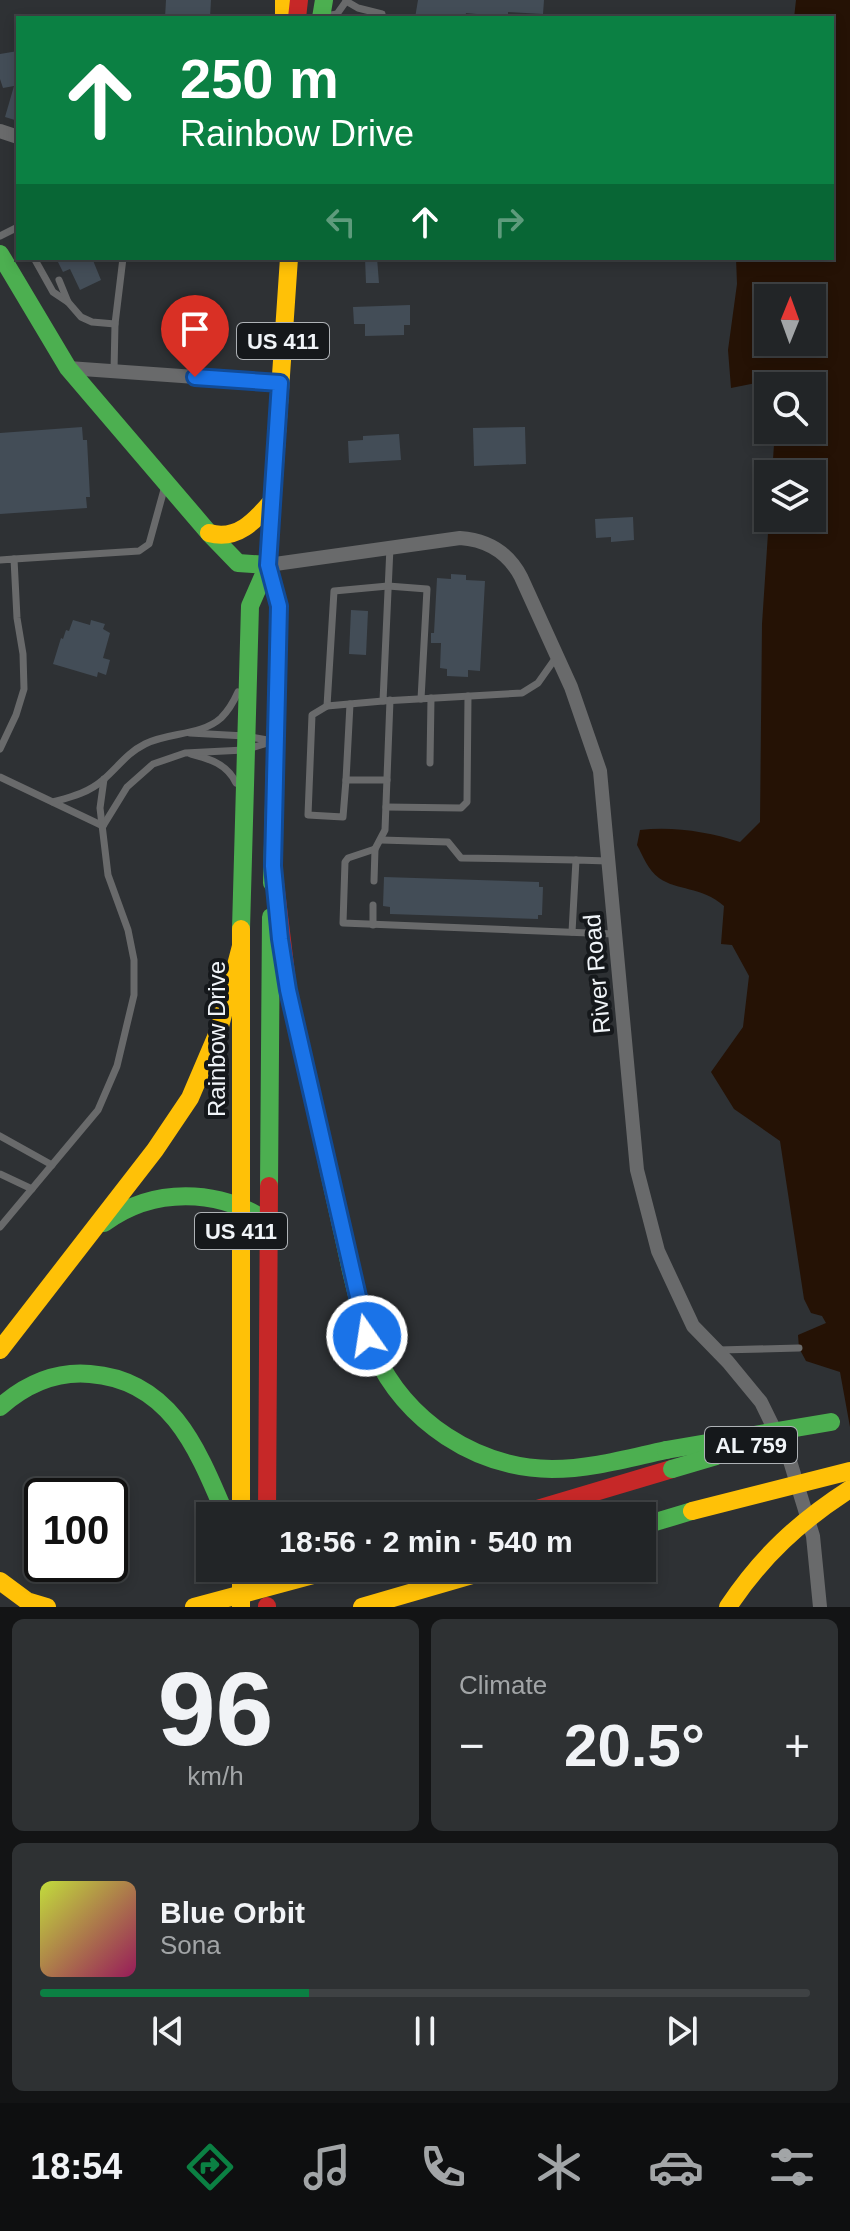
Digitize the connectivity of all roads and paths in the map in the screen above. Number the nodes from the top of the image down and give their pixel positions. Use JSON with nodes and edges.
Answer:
{"nodes":[{"id":1,"x":346,"y":1,"type":"edge"},
{"id":2,"x":322,"y":11,"type":"edge"},
{"id":3,"x":382,"y":14,"type":"dead end"},
{"id":4,"x":0,"y":254,"type":"edge"},
{"id":5,"x":35,"y":260,"type":"edge"},
{"id":6,"x":123,"y":260,"type":"edge"},
{"id":7,"x":289,"y":260,"type":"edge"},
{"id":8,"x":59,"y":280,"type":"dead end"},
{"id":9,"x":68,"y":302,"type":"junction"},
{"id":10,"x":115,"y":324,"type":"junction"},
{"id":11,"x":68,"y":368,"type":"junction"},
{"id":12,"x":114,"y":371,"type":"junction"},
{"id":13,"x":280,"y":383,"type":"junction"},
{"id":14,"x":166,"y":483,"type":"junction"},
{"id":15,"x":272,"y":501,"type":"junction"},
{"id":16,"x":209,"y":533,"type":"junction"},
{"id":17,"x":390,"y":547,"type":"junction"},
{"id":18,"x":14,"y":559,"type":"junction"},
{"id":19,"x":0,"y":560,"type":"edge"},
{"id":20,"x":268,"y":565,"type":"junction"},
{"id":21,"x":388,"y":586,"type":"junction"},
{"id":22,"x":557,"y":656,"type":"junction"},
{"id":23,"x":247,"y":676,"type":"junction"},
{"id":24,"x":468,"y":696,"type":"junction"},
{"id":25,"x":431,"y":698,"type":"junction"},
{"id":26,"x":421,"y":699,"type":"junction"},
{"id":27,"x":386,"y":700,"type":"junction"},
{"id":28,"x":350,"y":704,"type":"junction"},
{"id":29,"x":327,"y":706,"type":"junction"},
{"id":30,"x":186,"y":733,"type":"junction"},
{"id":31,"x":276,"y":741,"type":"junction"},
{"id":32,"x":245,"y":743,"type":"junction"},
{"id":33,"x":0,"y":749,"type":"edge"},
{"id":34,"x":185,"y":753,"type":"junction"},
{"id":35,"x":430,"y":763,"type":"dead end"},
{"id":36,"x":0,"y":777,"type":"edge"},
{"id":37,"x":104,"y":779,"type":"junction"},
{"id":38,"x":346,"y":780,"type":"junction"},
{"id":39,"x":387,"y":780,"type":"junction"},
{"id":40,"x":53,"y":802,"type":"junction"},
{"id":41,"x":243,"y":807,"type":"junction"},
{"id":42,"x":386,"y":807,"type":"junction"},
{"id":43,"x":103,"y":826,"type":"junction"},
{"id":44,"x":381,"y":840,"type":"junction"},
{"id":45,"x":375,"y":849,"type":"junction"},
{"id":46,"x":576,"y":860,"type":"junction"},
{"id":47,"x":608,"y":861,"type":"junction"},
{"id":48,"x":273,"y":866,"type":"junction"},
{"id":49,"x":374,"y":881,"type":"dead end"},
{"id":50,"x":373,"y":905,"type":"dead end"},
{"id":51,"x":373,"y":925,"type":"junction"},
{"id":52,"x":572,"y":932,"type":"junction"},
{"id":53,"x":615,"y":934,"type":"junction"},
{"id":54,"x":241,"y":946,"type":"junction"},
{"id":55,"x":0,"y":1136,"type":"edge"},
{"id":56,"x":52,"y":1165,"type":"junction"},
{"id":57,"x":0,"y":1174,"type":"edge"},
{"id":58,"x":32,"y":1189,"type":"junction"},
{"id":59,"x":241,"y":1204,"type":"junction"},
{"id":60,"x":268,"y":1222,"type":"junction"},
{"id":61,"x":0,"y":1227,"type":"edge"},
{"id":62,"x":81,"y":1245,"type":"junction"},
{"id":63,"x":799,"y":1348,"type":"dead end"},
{"id":64,"x":0,"y":1350,"type":"edge"},
{"id":65,"x":716,"y":1350,"type":"junction"},
{"id":66,"x":0,"y":1407,"type":"edge"},
{"id":67,"x":850,"y":1417,"type":"edge"},
{"id":68,"x":831,"y":1422,"type":"junction"},
{"id":69,"x":850,"y":1471,"type":"edge"},
{"id":70,"x":850,"y":1489,"type":"edge"},
{"id":71,"x":220,"y":1502,"type":"edge"},
{"id":72,"x":241,"y":1502,"type":"edge"},
{"id":73,"x":267,"y":1502,"type":"edge"},
{"id":74,"x":561,"y":1502,"type":"edge"},
{"id":75,"x":656,"y":1522,"type":"edge"},
{"id":76,"x":0,"y":1581,"type":"edge"},
{"id":77,"x":241,"y":1582,"type":"edge"},
{"id":78,"x":267,"y":1582,"type":"edge"},
{"id":79,"x":287,"y":1582,"type":"edge"},
{"id":80,"x":448,"y":1582,"type":"edge"},
{"id":81,"x":47,"y":1607,"type":"edge"},
{"id":82,"x":194,"y":1607,"type":"edge"},
{"id":83,"x":241,"y":1607,"type":"edge"},
{"id":84,"x":267,"y":1607,"type":"edge"},
{"id":85,"x":362,"y":1607,"type":"edge"},
{"id":86,"x":728,"y":1607,"type":"edge"},
{"id":87,"x":820,"y":1607,"type":"edge"}],
"edges":[{"from":1,"to":2,"type":"lane"},
{"from":1,"to":3,"type":"lane"},
{"from":4,"to":11,"type":"main road"},
{"from":5,"to":9,"type":"lane"},
{"from":6,"to":10,"type":"lane"},
{"from":7,"to":13,"type":"main road","name":"Rainbow Drive","number":"US 411"},
{"from":8,"to":9,"type":"lane"},
{"from":9,"to":10,"type":"lane"},
{"from":10,"to":12,"type":"lane"},
{"from":11,"to":12,"type":"street"},
{"from":11,"to":14,"type":"main road"},
{"from":12,"to":13,"type":"street"},
{"from":13,"to":15,"type":"main road","name":"Rainbow Drive","number":"US 411"},
{"from":14,"to":16,"type":"main road"},
{"from":14,"to":18,"type":"lane"},
{"from":15,"to":16,"type":"main road"},
{"from":15,"to":20,"type":"main road","name":"Rainbow Drive","number":"US 411"},
{"from":16,"to":20,"type":"main road"},
{"from":17,"to":20,"type":"street","name":"River Road"},
{"from":17,"to":21,"type":"lane"},
{"from":17,"to":22,"type":"street","name":"River Road"},
{"from":18,"to":19,"type":"lane"},
{"from":18,"to":33,"type":"lane"},
{"from":20,"to":23,"type":"main road","name":"Rainbow Drive","number":"US 411"},
{"from":20,"to":31,"type":"main road","name":"Rainbow Drive","number":"US 411"},
{"from":21,"to":26,"type":"lane"},
{"from":21,"to":27,"type":"lane"},
{"from":21,"to":29,"type":"lane"},
{"from":22,"to":24,"type":"lane"},
{"from":22,"to":47,"type":"street","name":"River Road"},
{"from":23,"to":30,"type":"lane"},
{"from":23,"to":32,"type":"main road","name":"Rainbow Drive","number":"US 411"},
{"from":24,"to":25,"type":"lane"},
{"from":24,"to":42,"type":"lane"},
{"from":25,"to":26,"type":"lane"},
{"from":25,"to":35,"type":"lane"},
{"from":26,"to":27,"type":"lane"},
{"from":27,"to":28,"type":"lane"},
{"from":27,"to":39,"type":"lane"},
{"from":28,"to":29,"type":"lane"},
{"from":28,"to":38,"type":"lane"},
{"from":29,"to":38,"type":"lane"},
{"from":30,"to":32,"type":"lane"},
{"from":30,"to":37,"type":"lane"},
{"from":31,"to":32,"type":"lane"},
{"from":31,"to":32,"type":"lane"},
{"from":31,"to":48,"type":"main road","name":"Rainbow Drive","number":"US 411"},
{"from":32,"to":34,"type":"lane"},
{"from":32,"to":41,"type":"main road","name":"Rainbow Drive","number":"US 411"},
{"from":34,"to":41,"type":"lane"},
{"from":34,"to":43,"type":"lane"},
{"from":36,"to":40,"type":"lane"},
{"from":37,"to":40,"type":"lane"},
{"from":37,"to":43,"type":"lane"},
{"from":38,"to":39,"type":"lane"},
{"from":39,"to":42,"type":"lane"},
{"from":40,"to":43,"type":"lane"},
{"from":41,"to":54,"type":"main road","name":"Rainbow Drive","number":"US 411"},
{"from":42,"to":44,"type":"lane"},
{"from":43,"to":56,"type":"lane"},
{"from":44,"to":45,"type":"lane"},
{"from":44,"to":46,"type":"lane"},
{"from":45,"to":49,"type":"lane"},
{"from":45,"to":51,"type":"lane"},
{"from":46,"to":47,"type":"lane"},
{"from":46,"to":52,"type":"lane"},
{"from":47,"to":53,"type":"street","name":"River Road"},
{"from":48,"to":60,"type":"main road","name":"Rainbow Drive","number":"US 411"},
{"from":48,"to":68,"type":"main road","bridge":true},
{"from":50,"to":51,"type":"lane"},
{"from":51,"to":52,"type":"lane"},
{"from":52,"to":53,"type":"lane"},
{"from":53,"to":65,"type":"street","name":"River Road"},
{"from":54,"to":59,"type":"main road","name":"Rainbow Drive","number":"US 411"},
{"from":54,"to":62,"type":"main road"},
{"from":55,"to":56,"type":"lane"},
{"from":56,"to":58,"type":"lane"},
{"from":57,"to":58,"type":"lane"},
{"from":58,"to":61,"type":"lane"},
{"from":59,"to":60,"type":"main road"},
{"from":59,"to":62,"type":"main road"},
{"from":59,"to":72,"type":"main road","name":"Rainbow Drive","number":"US 411"},
{"from":60,"to":73,"type":"main road","name":"Rainbow Drive","number":"US 411"},
{"from":62,"to":64,"type":"main road"},
{"from":63,"to":65,"type":"lane"},
{"from":65,"to":87,"type":"street","name":"River Road"},
{"from":66,"to":71,"type":"main road"},
{"from":67,"to":68,"type":"main road","number":"AL 759"},
{"from":68,"to":74,"type":"main road","number":"AL 759","bridge":true},
{"from":69,"to":75,"type":"main road","number":"AL 759","bridge":true},
{"from":70,"to":86,"type":"main road","bridge":true},
{"from":76,"to":81,"type":"main road"},
{"from":77,"to":83,"type":"main road"},
{"from":78,"to":84,"type":"main road"},
{"from":79,"to":82,"type":"main road","bridge":true},
{"from":80,"to":85,"type":"main road"}]}
